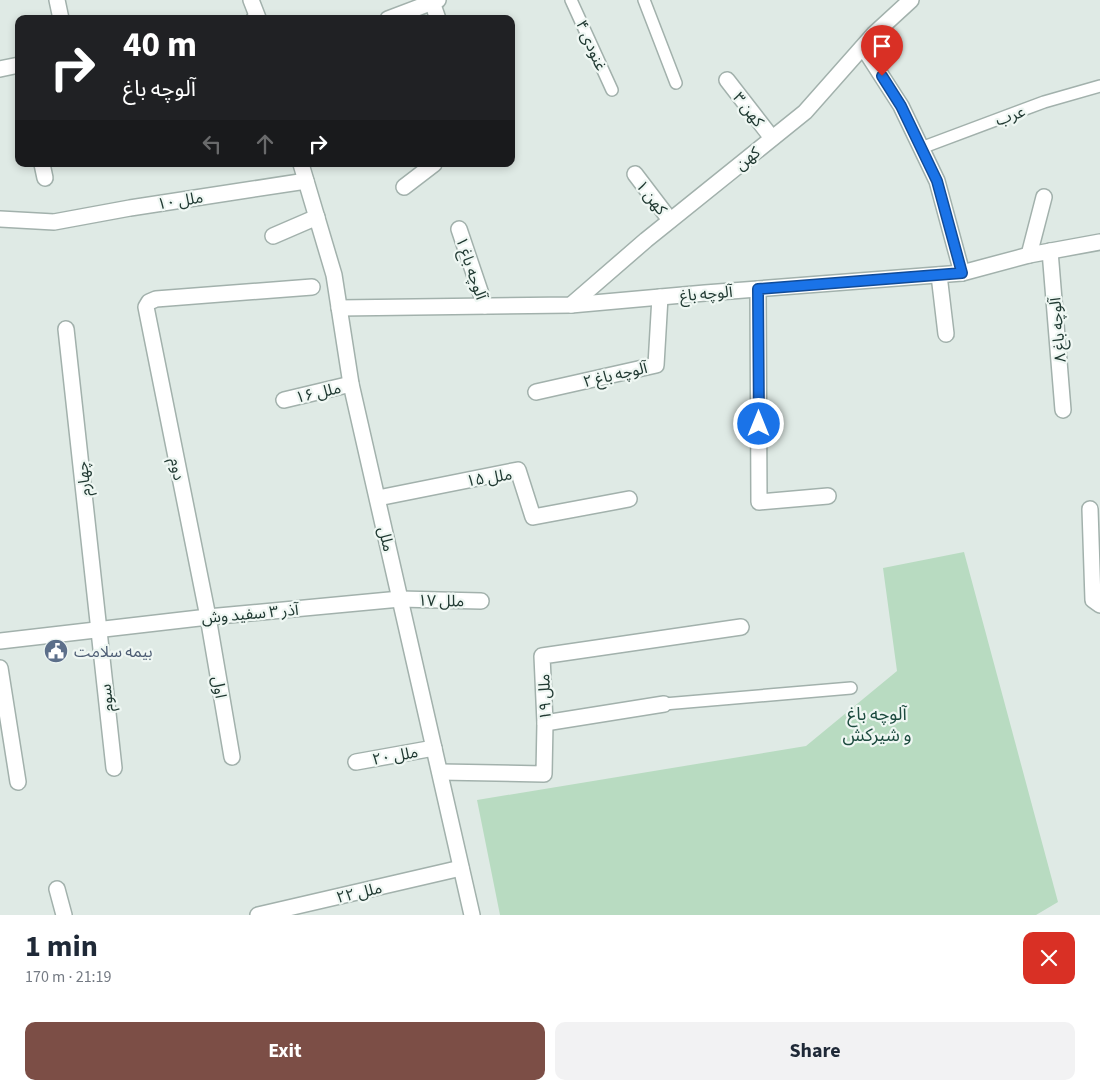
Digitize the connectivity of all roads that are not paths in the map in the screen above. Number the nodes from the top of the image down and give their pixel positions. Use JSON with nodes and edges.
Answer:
{"nodes":[{"id":1,"x":57,"y":0,"type":"edge"},
{"id":2,"x":251,"y":0,"type":"edge"},
{"id":3,"x":571,"y":0,"type":"edge"},
{"id":4,"x":644,"y":0,"type":"edge"},
{"id":5,"x":911,"y":0,"type":"edge"},
{"id":6,"x":435,"y":1,"type":"edge"},
{"id":7,"x":60,"y":15,"type":"edge"},
{"id":8,"x":256,"y":15,"type":"edge"},
{"id":9,"x":398,"y":15,"type":"edge"},
{"id":10,"x":437,"y":15,"type":"edge"},
{"id":11,"x":863,"y":47,"type":"junction"},
{"id":12,"x":15,"y":66,"type":"edge"},
{"id":13,"x":0,"y":69,"type":"edge"},
{"id":14,"x":727,"y":80,"type":"dead end"},
{"id":15,"x":676,"y":83,"type":"dead end"},
{"id":16,"x":1100,"y":86,"type":"edge"},
{"id":17,"x":612,"y":90,"type":"dead end"},
{"id":18,"x":772,"y":138,"type":"junction"},
{"id":19,"x":921,"y":148,"type":"junction"},
{"id":20,"x":302,"y":167,"type":"edge"},
{"id":21,"x":430,"y":167,"type":"edge"},
{"id":22,"x":634,"y":174,"type":"dead end"},
{"id":23,"x":306,"y":181,"type":"junction"},
{"id":24,"x":404,"y":187,"type":"dead end"},
{"id":25,"x":1044,"y":196,"type":"dead end"},
{"id":26,"x":317,"y":217,"type":"junction"},
{"id":27,"x":0,"y":219,"type":"edge"},
{"id":28,"x":670,"y":220,"type":"junction"},
{"id":29,"x":459,"y":229,"type":"dead end"},
{"id":30,"x":273,"y":236,"type":"dead end"},
{"id":31,"x":1100,"y":242,"type":"edge"},
{"id":32,"x":1050,"y":251,"type":"junction"},
{"id":33,"x":1030,"y":255,"type":"junction"},
{"id":34,"x":962,"y":273,"type":"junction"},
{"id":35,"x":939,"y":275,"type":"junction"},
{"id":36,"x":312,"y":287,"type":"dead end"},
{"id":37,"x":758,"y":289,"type":"junction"},
{"id":38,"x":660,"y":297,"type":"junction"},
{"id":39,"x":571,"y":305,"type":"junction"},
{"id":40,"x":485,"y":306,"type":"junction"},
{"id":41,"x":339,"y":308,"type":"junction"},
{"id":42,"x":66,"y":329,"type":"dead end"},
{"id":43,"x":946,"y":334,"type":"dead end"},
{"id":44,"x":352,"y":384,"type":"junction"},
{"id":45,"x":536,"y":392,"type":"dead end"},
{"id":46,"x":284,"y":400,"type":"dead end"},
{"id":47,"x":1063,"y":410,"type":"dead end"},
{"id":48,"x":828,"y":496,"type":"dead end"},
{"id":49,"x":378,"y":498,"type":"junction"},
{"id":50,"x":629,"y":499,"type":"dead end"},
{"id":51,"x":1090,"y":510,"type":"dead end"},
{"id":52,"x":400,"y":599,"type":"junction"},
{"id":53,"x":481,"y":601,"type":"dead end"},
{"id":54,"x":1100,"y":605,"type":"edge"},
{"id":55,"x":208,"y":617,"type":"junction"},
{"id":56,"x":741,"y":627,"type":"dead end"},
{"id":57,"x":99,"y":629,"type":"junction"},
{"id":58,"x":0,"y":641,"type":"edge"},
{"id":59,"x":0,"y":668,"type":"edge"},
{"id":60,"x":851,"y":688,"type":"dead end"},
{"id":61,"x":664,"y":704,"type":"joint"},
{"id":62,"x":545,"y":723,"type":"junction"},
{"id":63,"x":434,"y":748,"type":"junction"},
{"id":64,"x":232,"y":758,"type":"dead end"},
{"id":65,"x":356,"y":762,"type":"dead end"},
{"id":66,"x":114,"y":768,"type":"dead end"},
{"id":67,"x":440,"y":772,"type":"junction"},
{"id":68,"x":18,"y":782,"type":"dead end"},
{"id":69,"x":461,"y":868,"type":"junction"},
{"id":70,"x":57,"y":889,"type":"dead end"},
{"id":71,"x":64,"y":915,"type":"edge"},
{"id":72,"x":258,"y":915,"type":"edge"},
{"id":73,"x":472,"y":915,"type":"edge"}],
"edges":[{"from":1,"to":7,"type":"street"},
{"from":2,"to":8,"type":"street"},
{"from":3,"to":17,"type":"lane","name":"۴ غنودی"},
{"from":4,"to":15,"type":"lane"},
{"from":5,"to":11,"type":"street","name":"کهن"},
{"from":6,"to":9,"type":"street"},
{"from":6,"to":10,"type":"street"},
{"from":11,"to":18,"type":"street","name":"کهن"},
{"from":11,"to":19,"type":"street"},
{"from":12,"to":13,"type":"street"},
{"from":14,"to":18,"type":"street","name":"۳ کهن"},
{"from":16,"to":19,"type":"lane","name":"عرب"},
{"from":18,"to":28,"type":"street","name":"کهن"},
{"from":19,"to":34,"type":"street"},
{"from":20,"to":23,"type":"street","name":"ملل"},
{"from":21,"to":24,"type":"street"},
{"from":22,"to":28,"type":"street","name":"۱ کهن"},
{"from":23,"to":26,"type":"street","name":"ملل"},
{"from":23,"to":27,"type":"street","name":"۱۰ ملل"},
{"from":25,"to":33,"type":"street"},
{"from":26,"to":30,"type":"street"},
{"from":26,"to":41,"type":"street","name":"ملل"},
{"from":28,"to":39,"type":"street","name":"کهن"},
{"from":29,"to":40,"type":"street","name":"۱ آلوچه باغ"},
{"from":31,"to":32,"type":"street","name":"آلوچه باغ"},
{"from":32,"to":33,"type":"street","name":"آلوچه باغ"},
{"from":32,"to":47,"type":"street","name":"۸ آلوچه باغ"},
{"from":33,"to":34,"type":"street","name":"آلوچه باغ"},
{"from":34,"to":35,"type":"street","name":"آلوچه باغ"},
{"from":35,"to":37,"type":"street","name":"آلوچه باغ"},
{"from":35,"to":43,"type":"street"},
{"from":36,"to":55,"type":"street","name":"دوم"},
{"from":37,"to":38,"type":"street","name":"آلوچه باغ"},
{"from":37,"to":48,"type":"street"},
{"from":38,"to":39,"type":"street","name":"آلوچه باغ"},
{"from":38,"to":45,"type":"street","name":"۲ آلوچه باغ"},
{"from":39,"to":40,"type":"street","name":"آلوچه باغ"},
{"from":40,"to":41,"type":"street","name":"آلوچه باغ"},
{"from":41,"to":44,"type":"street","name":"ملل"},
{"from":42,"to":57,"type":"street","name":"چهارم"},
{"from":44,"to":46,"type":"street","name":"۱۶ ملل"},
{"from":44,"to":49,"type":"street","name":"ملل"},
{"from":49,"to":50,"type":"street","name":"ملل ۱۵"},
{"from":49,"to":52,"type":"street","name":"ملل"},
{"from":51,"to":54,"type":"street"},
{"from":52,"to":53,"type":"street","name":"ملل ۱۷"},
{"from":52,"to":55,"type":"street","name":"آذر ۳ سفید وش"},
{"from":52,"to":63,"type":"street","name":"ملل"},
{"from":55,"to":57,"type":"street","name":"آذر ۳ سفید وش"},
{"from":55,"to":64,"type":"street","name":"اول"},
{"from":56,"to":62,"type":"street","name":"ملل ۱۹"},
{"from":57,"to":58,"type":"street","name":"آذر ۳ سفید وش"},
{"from":57,"to":66,"type":"street","name":"سوم"},
{"from":59,"to":68,"type":"street"},
{"from":60,"to":61,"type":"lane"},
{"from":61,"to":62,"type":"street"},
{"from":62,"to":67,"type":"street","name":"ملل ۱۹"},
{"from":63,"to":65,"type":"street","name":"۲۰ ملل"},
{"from":63,"to":67,"type":"street","name":"ملل"},
{"from":67,"to":69,"type":"street","name":"ملل"},
{"from":69,"to":72,"type":"street","name":"۲۲ ملل"},
{"from":69,"to":73,"type":"street","name":"ملل"},
{"from":70,"to":71,"type":"street"}]}
